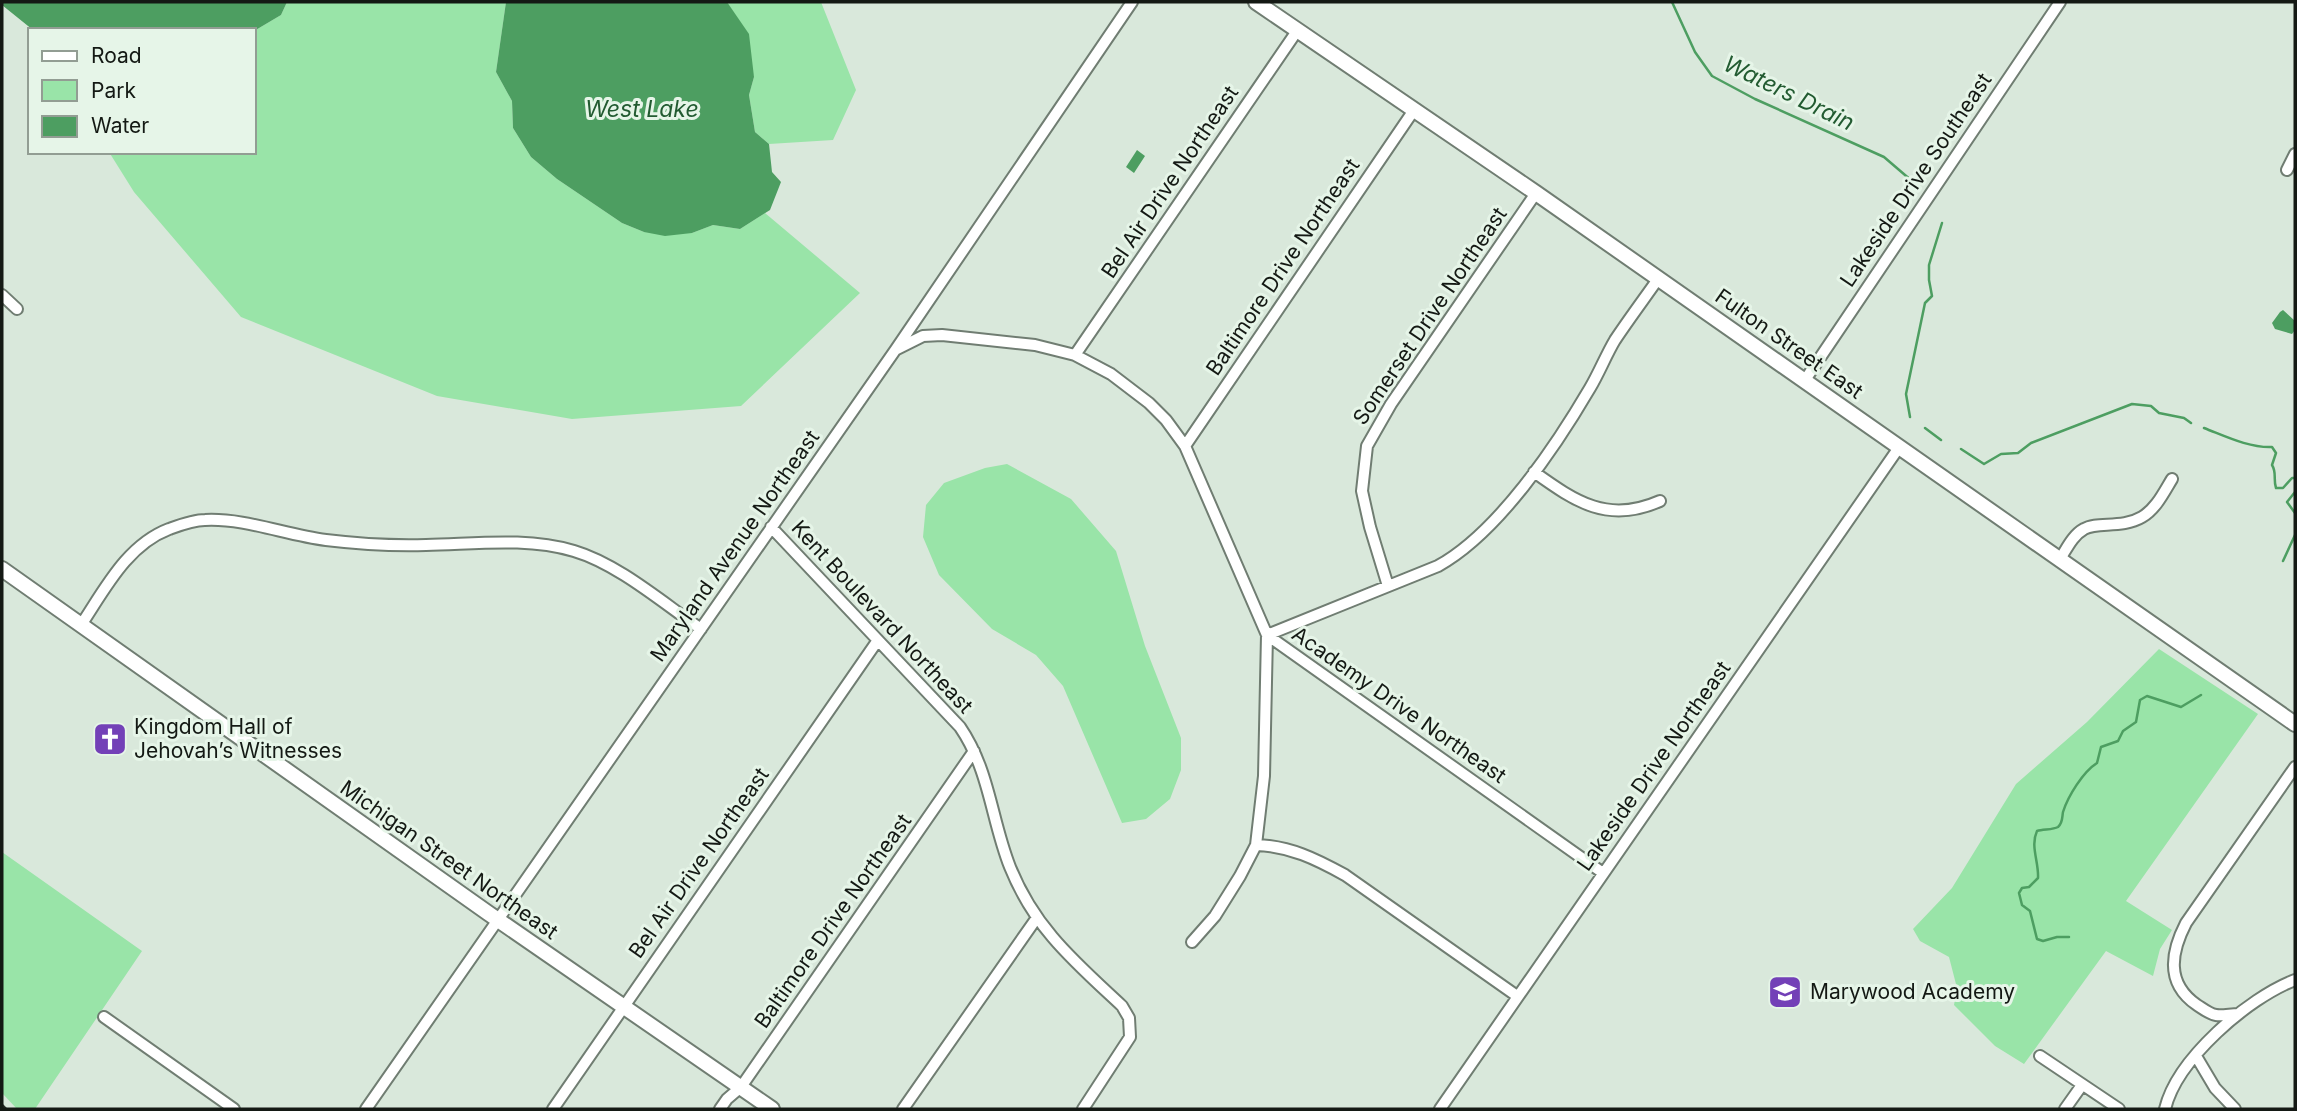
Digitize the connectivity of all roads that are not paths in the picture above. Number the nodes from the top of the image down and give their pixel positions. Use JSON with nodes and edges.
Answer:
{"nodes":[{"id":1,"x":1132,"y":2,"type":"edge"},
{"id":2,"x":1256,"y":2,"type":"edge"},
{"id":3,"x":2060,"y":2,"type":"edge"},
{"id":4,"x":1297,"y":31,"type":"junction"},
{"id":5,"x":1414,"y":110,"type":"junction"},
{"id":6,"x":2295,"y":155,"type":"edge"},
{"id":7,"x":2287,"y":170,"type":"dead end"},
{"id":8,"x":1536,"y":193,"type":"junction"},
{"id":9,"x":1658,"y":279,"type":"junction"},
{"id":10,"x":2,"y":295,"type":"edge"},
{"id":11,"x":17,"y":309,"type":"dead end"},
{"id":12,"x":896,"y":349,"type":"junction"},
{"id":13,"x":1075,"y":355,"type":"junction"},
{"id":14,"x":1805,"y":380,"type":"junction"},
{"id":15,"x":1185,"y":446,"type":"junction"},
{"id":16,"x":1900,"y":446,"type":"junction"},
{"id":17,"x":1534,"y":472,"type":"junction"},
{"id":18,"x":2172,"y":479,"type":"dead end"},
{"id":19,"x":1660,"y":501,"type":"dead end"},
{"id":20,"x":771,"y":527,"type":"junction"},
{"id":21,"x":2060,"y":559,"type":"junction"},
{"id":22,"x":2,"y":569,"type":"edge"},
{"id":23,"x":1388,"y":586,"type":"junction"},
{"id":24,"x":80,"y":625,"type":"junction"},
{"id":25,"x":701,"y":629,"type":"junction"},
{"id":26,"x":1267,"y":635,"type":"junction"},
{"id":27,"x":878,"y":640,"type":"junction"},
{"id":28,"x":2295,"y":724,"type":"edge"},
{"id":29,"x":974,"y":751,"type":"junction"},
{"id":30,"x":2295,"y":767,"type":"edge"},
{"id":31,"x":1256,"y":845,"type":"junction"},
{"id":32,"x":1603,"y":873,"type":"junction"},
{"id":33,"x":1036,"y":919,"type":"junction"},
{"id":34,"x":498,"y":921,"type":"junction"},
{"id":35,"x":1192,"y":942,"type":"dead end"},
{"id":36,"x":2295,"y":979,"type":"edge"},
{"id":37,"x":1517,"y":996,"type":"junction"},
{"id":38,"x":623,"y":1007,"type":"junction"},
{"id":39,"x":2238,"y":1014,"type":"junction"},
{"id":40,"x":104,"y":1017,"type":"dead end"},
{"id":41,"x":2040,"y":1056,"type":"dead end"},
{"id":42,"x":2196,"y":1056,"type":"junction"},
{"id":43,"x":2082,"y":1085,"type":"junction"},
{"id":44,"x":741,"y":1087,"type":"junction"},
{"id":45,"x":234,"y":1109,"type":"edge"},
{"id":46,"x":366,"y":1109,"type":"edge"},
{"id":47,"x":553,"y":1109,"type":"edge"},
{"id":48,"x":720,"y":1109,"type":"edge"},
{"id":49,"x":772,"y":1109,"type":"edge"},
{"id":50,"x":904,"y":1109,"type":"edge"},
{"id":51,"x":1083,"y":1109,"type":"edge"},
{"id":52,"x":1440,"y":1109,"type":"edge"},
{"id":53,"x":2065,"y":1109,"type":"edge"},
{"id":54,"x":2119,"y":1109,"type":"edge"},
{"id":55,"x":2165,"y":1109,"type":"edge"},
{"id":56,"x":2235,"y":1109,"type":"edge"}],
"edges":[{"from":1,"to":12,"type":"street","name":"Maryland Avenue Northeast"},
{"from":2,"to":4,"type":"main road","name":"Fulton Street East"},
{"from":3,"to":14,"type":"street","name":"Lakeside Drive Southeast"},
{"from":4,"to":5,"type":"main road","name":"Fulton Street East"},
{"from":4,"to":13,"type":"street","name":"Bel Air Drive Northeast"},
{"from":5,"to":8,"type":"main road","name":"Fulton Street East"},
{"from":5,"to":15,"type":"street","name":"Baltimore Drive Northeast"},
{"from":6,"to":7,"type":"street"},
{"from":8,"to":9,"type":"main road","name":"Fulton Street East"},
{"from":8,"to":23,"type":"street","name":"Somerset Drive Northeast"},
{"from":9,"to":14,"type":"main road","name":"Fulton Street East"},
{"from":9,"to":17,"type":"street"},
{"from":10,"to":11,"type":"street"},
{"from":12,"to":13,"type":"street","name":"Academy Drive Northeast"},
{"from":12,"to":20,"type":"street","name":"Maryland Avenue Northeast"},
{"from":13,"to":15,"type":"street","name":"Academy Drive Northeast"},
{"from":14,"to":16,"type":"main road","name":"Fulton Street East"},
{"from":15,"to":26,"type":"street","name":"Academy Drive Northeast"},
{"from":16,"to":21,"type":"main road","name":"Fulton Street East"},
{"from":16,"to":32,"type":"street","name":"Lakeside Drive Northeast"},
{"from":17,"to":19,"type":"street"},
{"from":17,"to":23,"type":"street"},
{"from":18,"to":21,"type":"street"},
{"from":20,"to":25,"type":"street","name":"Maryland Avenue Northeast"},
{"from":20,"to":27,"type":"street","name":"Kent Boulevard Northeast"},
{"from":21,"to":28,"type":"main road","name":"Fulton Street East"},
{"from":22,"to":24,"type":"main road","name":"Michigan Street Northeast"},
{"from":23,"to":26,"type":"street"},
{"from":24,"to":25,"type":"street"},
{"from":24,"to":34,"type":"main road","name":"Michigan Street Northeast"},
{"from":25,"to":34,"type":"street","name":"Maryland Avenue Northeast"},
{"from":26,"to":31,"type":"street"},
{"from":26,"to":32,"type":"street","name":"Academy Drive Northeast"},
{"from":27,"to":29,"type":"street","name":"Kent Boulevard Northeast"},
{"from":27,"to":38,"type":"street","name":"Bel Air Drive Northeast"},
{"from":29,"to":33,"type":"street","name":"Kent Boulevard Northeast"},
{"from":29,"to":44,"type":"street","name":"Baltimore Drive Northeast"},
{"from":30,"to":39,"type":"street"},
{"from":31,"to":35,"type":"street"},
{"from":31,"to":37,"type":"street"},
{"from":32,"to":37,"type":"street","name":"Lakeside Drive Northeast"},
{"from":33,"to":50,"type":"street"},
{"from":33,"to":51,"type":"street","name":"Kent Boulevard Northeast"},
{"from":34,"to":38,"type":"main road","name":"Michigan Street Northeast"},
{"from":34,"to":46,"type":"street","name":"Maryland Avenue Northeast"},
{"from":36,"to":39,"type":"street"},
{"from":37,"to":52,"type":"street","name":"Lakeside Drive Northeast"},
{"from":38,"to":44,"type":"main road","name":"Michigan Street Northeast"},
{"from":38,"to":47,"type":"street","name":"Bel Air Drive Northeast"},
{"from":39,"to":42,"type":"street"},
{"from":40,"to":45,"type":"street"},
{"from":41,"to":43,"type":"street"},
{"from":42,"to":55,"type":"street"},
{"from":42,"to":56,"type":"street"},
{"from":43,"to":53,"type":"street"},
{"from":43,"to":54,"type":"street"},
{"from":44,"to":48,"type":"street","name":"Baltimore Drive Northeast"},
{"from":44,"to":49,"type":"main road","name":"Michigan Street Northeast"}]}
